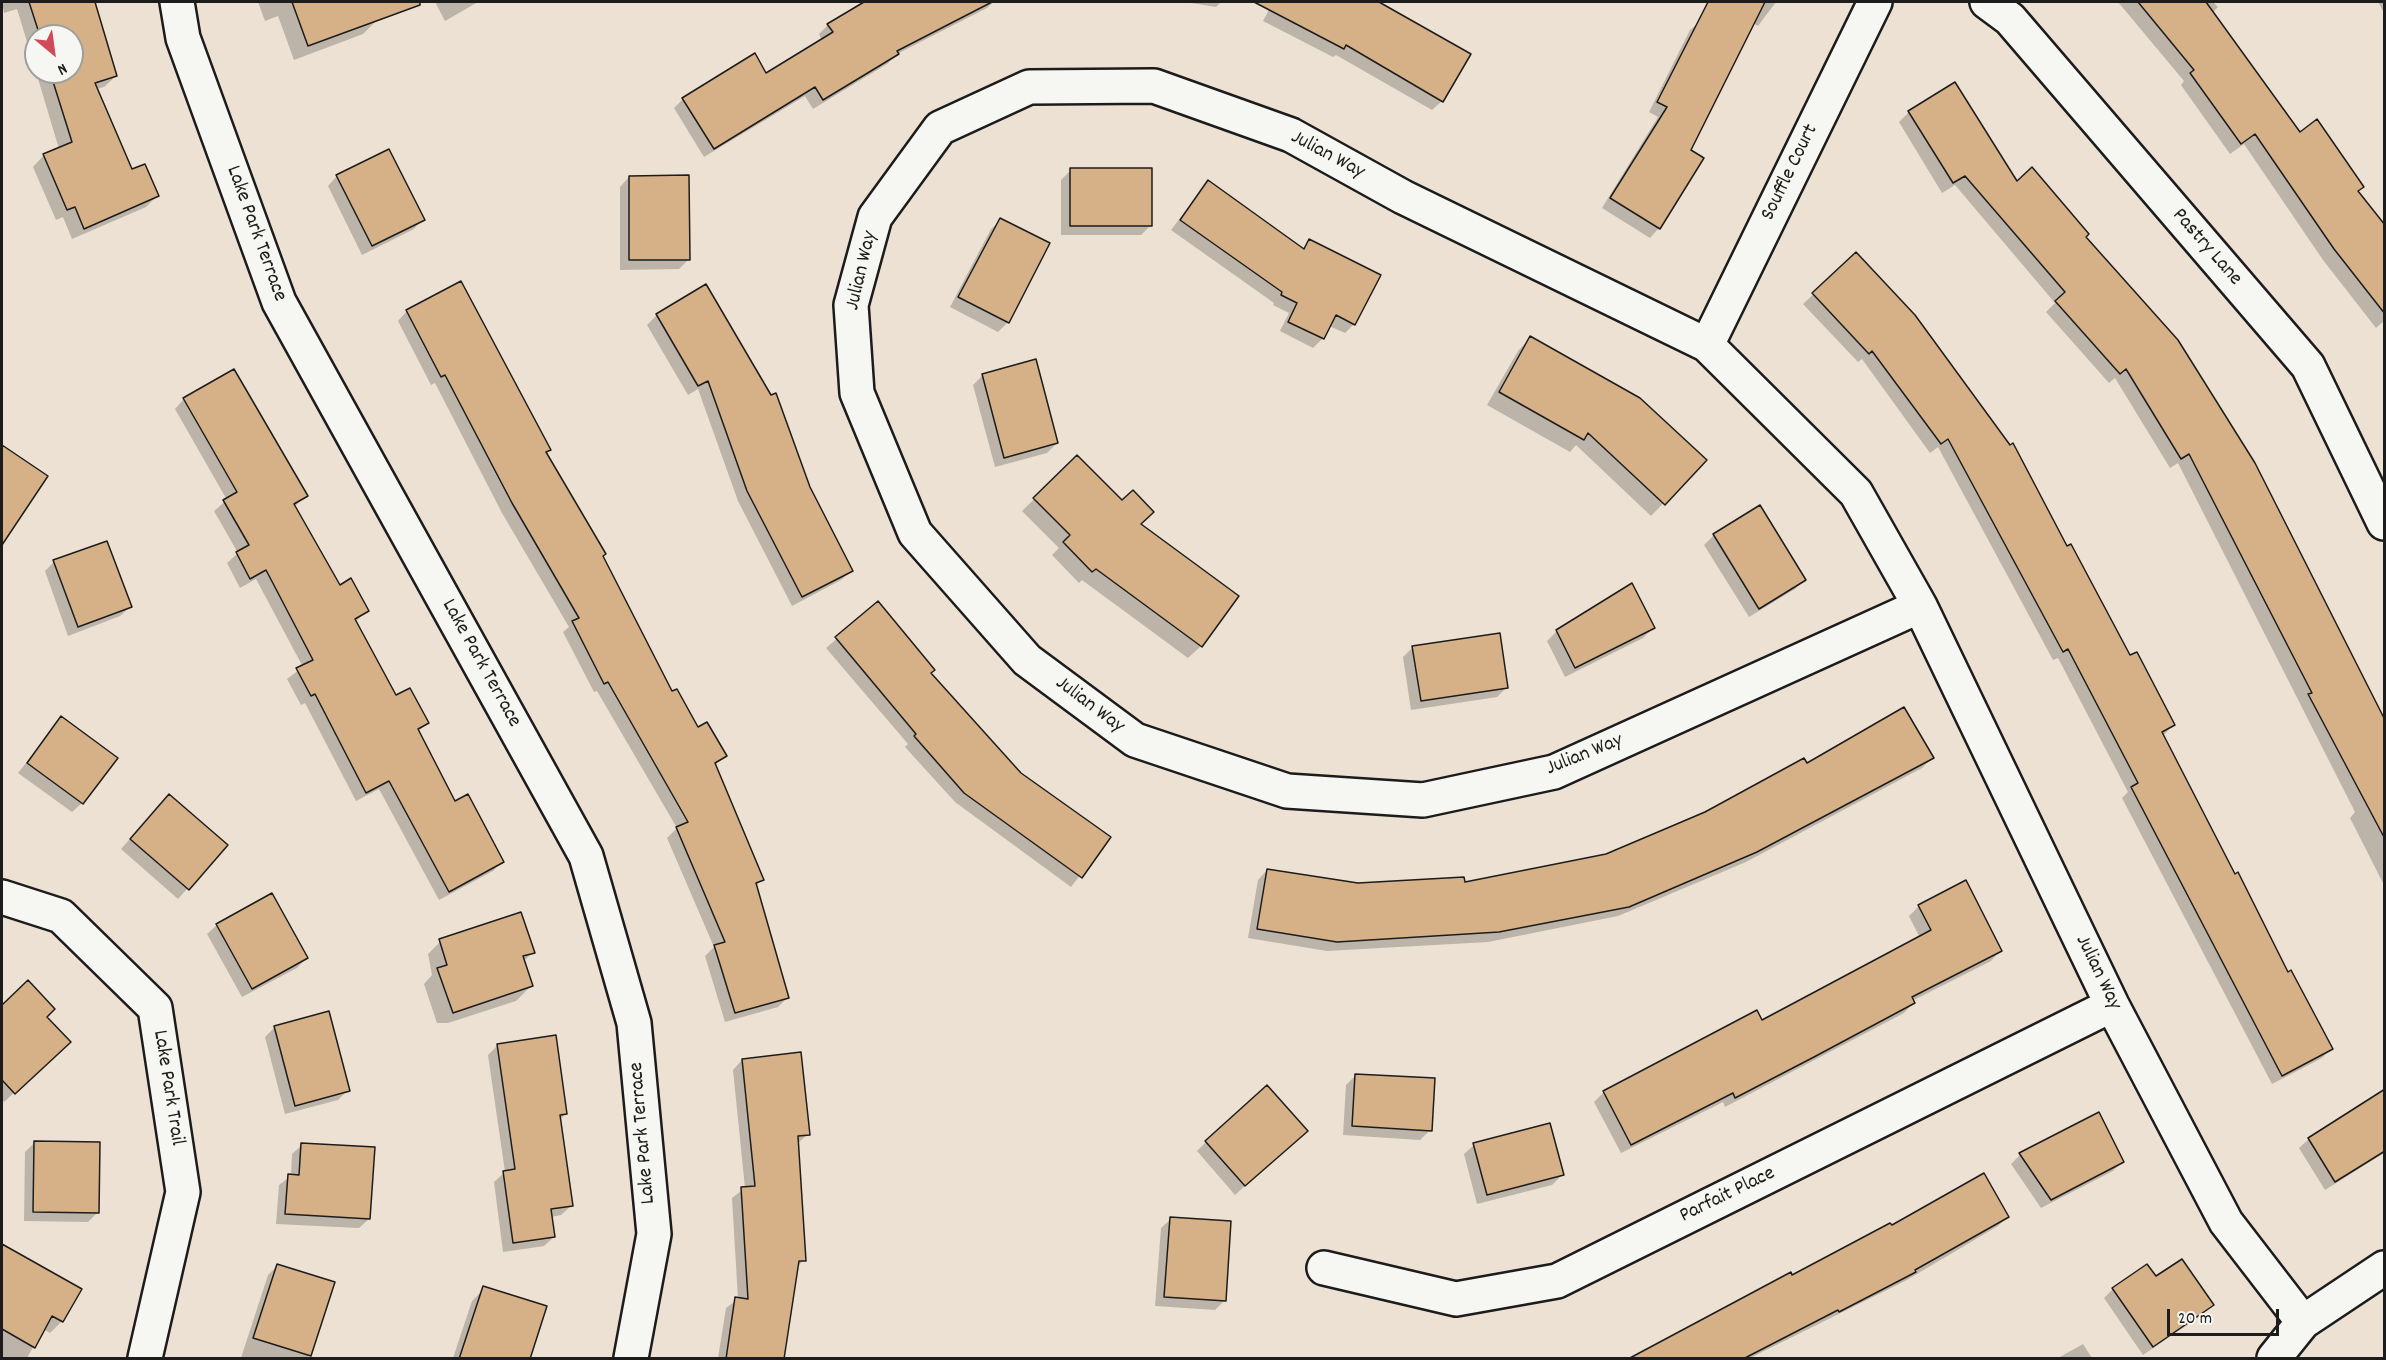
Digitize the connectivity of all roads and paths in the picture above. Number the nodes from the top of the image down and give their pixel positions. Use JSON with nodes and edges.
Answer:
{"nodes":[{"id":1,"x":177,"y":2,"type":"edge"},
{"id":2,"x":1875,"y":2,"type":"edge"},
{"id":3,"x":1987,"y":2,"type":"edge"},
{"id":4,"x":1707,"y":345,"type":"junction"},
{"id":5,"x":2385,"y":523,"type":"edge"},
{"id":6,"x":1920,"y":606,"type":"junction"},
{"id":7,"x":2,"y":897,"type":"edge"},
{"id":8,"x":2112,"y":1005,"type":"junction"},
{"id":9,"x":1324,"y":1268,"type":"dead end"},
{"id":10,"x":2385,"y":1268,"type":"edge"},
{"id":11,"x":2303,"y":1322,"type":"junction"},
{"id":12,"x":145,"y":1359,"type":"edge"},
{"id":13,"x":631,"y":1359,"type":"edge"},
{"id":14,"x":2274,"y":1359,"type":"edge"}],
"edges":[{"from":1,"to":13,"type":"street","name":"Lake Park Terrace"},
{"from":2,"to":4,"type":"street","name":"Souffle Court"},
{"from":3,"to":5,"type":"street","name":"Pastry Lane"},
{"from":4,"to":6,"type":"street","name":"Julian Way"},
{"from":4,"to":6,"type":"street","name":"Julian Way"},
{"from":6,"to":8,"type":"street","name":"Julian Way"},
{"from":7,"to":12,"type":"street","name":"Lake Park Trail"},
{"from":8,"to":9,"type":"street","name":"Parfait Place"},
{"from":8,"to":11,"type":"street","name":"Julian Way"},
{"from":10,"to":11,"type":"street"},
{"from":11,"to":14,"type":"street"}]}
